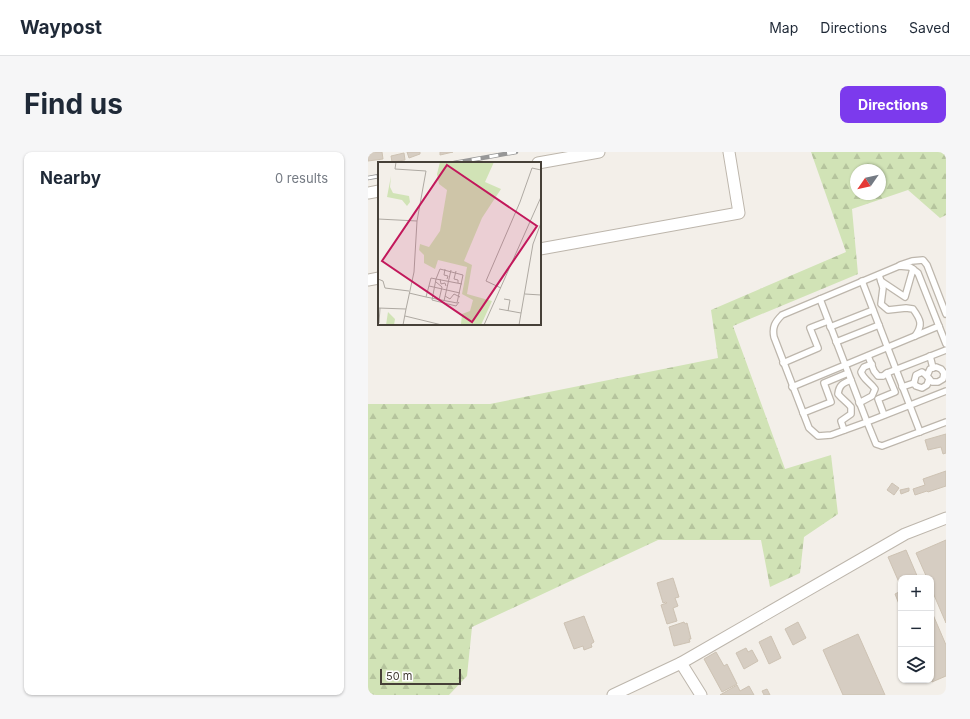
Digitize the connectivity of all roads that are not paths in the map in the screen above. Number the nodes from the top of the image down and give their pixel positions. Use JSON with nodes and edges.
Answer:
{"nodes":[{"id":1,"x":599,"y":152,"type":"edge"},
{"id":2,"x":729,"y":152,"type":"edge"},
{"id":3,"x":541,"y":162,"type":"edge"},
{"id":4,"x":378,"y":191,"type":"edge"},
{"id":5,"x":368,"y":193,"type":"edge"},
{"id":6,"x":541,"y":249,"type":"edge"},
{"id":7,"x":899,"y":266,"type":"junction"},
{"id":8,"x":913,"y":270,"type":"junction"},
{"id":9,"x":878,"y":275,"type":"junction"},
{"id":10,"x":378,"y":278,"type":"edge"},
{"id":11,"x":368,"y":280,"type":"edge"},
{"id":12,"x":862,"y":281,"type":"junction"},
{"id":13,"x":881,"y":281,"type":"junction"},
{"id":14,"x":820,"y":299,"type":"junction"},
{"id":15,"x":873,"y":310,"type":"junction"},
{"id":16,"x":946,"y":314,"type":"edge"},
{"id":17,"x":828,"y":321,"type":"junction"},
{"id":18,"x":879,"y":325,"type":"junction"},
{"id":19,"x":939,"y":326,"type":"junction"},
{"id":20,"x":830,"y":327,"type":"junction"},
{"id":21,"x":914,"y":337,"type":"junction"},
{"id":22,"x":836,"y":342,"type":"junction"},
{"id":23,"x":946,"y":344,"type":"edge"},
{"id":24,"x":888,"y":347,"type":"junction"},
{"id":25,"x":946,"y":350,"type":"edge"},
{"id":26,"x":868,"y":356,"type":"junction"},
{"id":27,"x":930,"y":356,"type":"junction"},
{"id":28,"x":783,"y":363,"type":"junction"},
{"id":29,"x":872,"y":364,"type":"junction"},
{"id":30,"x":845,"y":365,"type":"junction"},
{"id":31,"x":933,"y":368,"type":"junction"},
{"id":32,"x":896,"y":369,"type":"junction"},
{"id":33,"x":848,"y":373,"type":"junction"},
{"id":34,"x":887,"y":373,"type":"junction"},
{"id":35,"x":928,"y":378,"type":"junction"},
{"id":36,"x":851,"y":380,"type":"junction"},
{"id":37,"x":914,"y":383,"type":"junction"},
{"id":38,"x":792,"y":387,"type":"junction"},
{"id":39,"x":902,"y":387,"type":"junction"},
{"id":40,"x":946,"y":391,"type":"edge"},
{"id":41,"x":859,"y":403,"type":"junction"},
{"id":42,"x":909,"y":405,"type":"junction"},
{"id":43,"x":803,"y":413,"type":"junction"},
{"id":44,"x":884,"y":415,"type":"junction"},
{"id":45,"x":867,"y":422,"type":"junction"},
{"id":46,"x":946,"y":422,"type":"edge"},
{"id":47,"x":844,"y":430,"type":"junction"},
{"id":48,"x":920,"y":432,"type":"junction"},
{"id":49,"x":946,"y":518,"type":"edge"},
{"id":50,"x":681,"y":663,"type":"junction"},
{"id":51,"x":613,"y":695,"type":"edge"},
{"id":52,"x":701,"y":695,"type":"edge"}],
"edges":[{"from":1,"to":3,"type":"street"},
{"from":2,"to":6,"type":"street"},
{"from":4,"to":5,"type":"street"},
{"from":7,"to":8,"type":"lane"},
{"from":7,"to":9,"type":"lane"},
{"from":7,"to":16,"type":"lane"},
{"from":8,"to":13,"type":"lane"},
{"from":8,"to":19,"type":"lane"},
{"from":9,"to":12,"type":"lane"},
{"from":9,"to":13,"type":"lane"},
{"from":10,"to":11,"type":"street"},
{"from":12,"to":14,"type":"lane"},
{"from":12,"to":15,"type":"lane"},
{"from":13,"to":21,"type":"lane"},
{"from":14,"to":17,"type":"lane"},
{"from":14,"to":28,"type":"lane"},
{"from":15,"to":18,"type":"lane"},
{"from":15,"to":20,"type":"lane"},
{"from":17,"to":20,"type":"lane"},
{"from":17,"to":28,"type":"lane"},
{"from":18,"to":22,"type":"lane"},
{"from":18,"to":24,"type":"lane"},
{"from":19,"to":21,"type":"lane"},
{"from":19,"to":23,"type":"lane"},
{"from":20,"to":22,"type":"lane"},
{"from":21,"to":24,"type":"lane"},
{"from":22,"to":30,"type":"lane"},
{"from":24,"to":26,"type":"lane"},
{"from":24,"to":32,"type":"lane"},
{"from":25,"to":27,"type":"lane"},
{"from":26,"to":29,"type":"lane"},
{"from":26,"to":30,"type":"lane"},
{"from":27,"to":31,"type":"lane"},
{"from":27,"to":32,"type":"lane"},
{"from":28,"to":38,"type":"lane"},
{"from":29,"to":34,"type":"lane"},
{"from":29,"to":41,"type":"lane"},
{"from":30,"to":33,"type":"lane"},
{"from":30,"to":38,"type":"lane"},
{"from":31,"to":35,"type":"lane"},
{"from":31,"to":35,"type":"lane"},
{"from":32,"to":34,"type":"lane"},
{"from":32,"to":39,"type":"lane"},
{"from":33,"to":36,"type":"lane"},
{"from":33,"to":43,"type":"lane"},
{"from":34,"to":44,"type":"lane"},
{"from":35,"to":37,"type":"lane"},
{"from":35,"to":37,"type":"lane"},
{"from":36,"to":41,"type":"lane"},
{"from":36,"to":47,"type":"lane"},
{"from":37,"to":39,"type":"lane"},
{"from":38,"to":43,"type":"lane"},
{"from":39,"to":42,"type":"lane"},
{"from":40,"to":42,"type":"lane"},
{"from":41,"to":45,"type":"lane"},
{"from":42,"to":44,"type":"lane"},
{"from":42,"to":48,"type":"lane"},
{"from":43,"to":47,"type":"lane"},
{"from":44,"to":45,"type":"lane"},
{"from":45,"to":47,"type":"lane"},
{"from":45,"to":48,"type":"lane"},
{"from":46,"to":48,"type":"lane"},
{"from":49,"to":50,"type":"street"},
{"from":50,"to":51,"type":"street"},
{"from":50,"to":52,"type":"street"}]}
